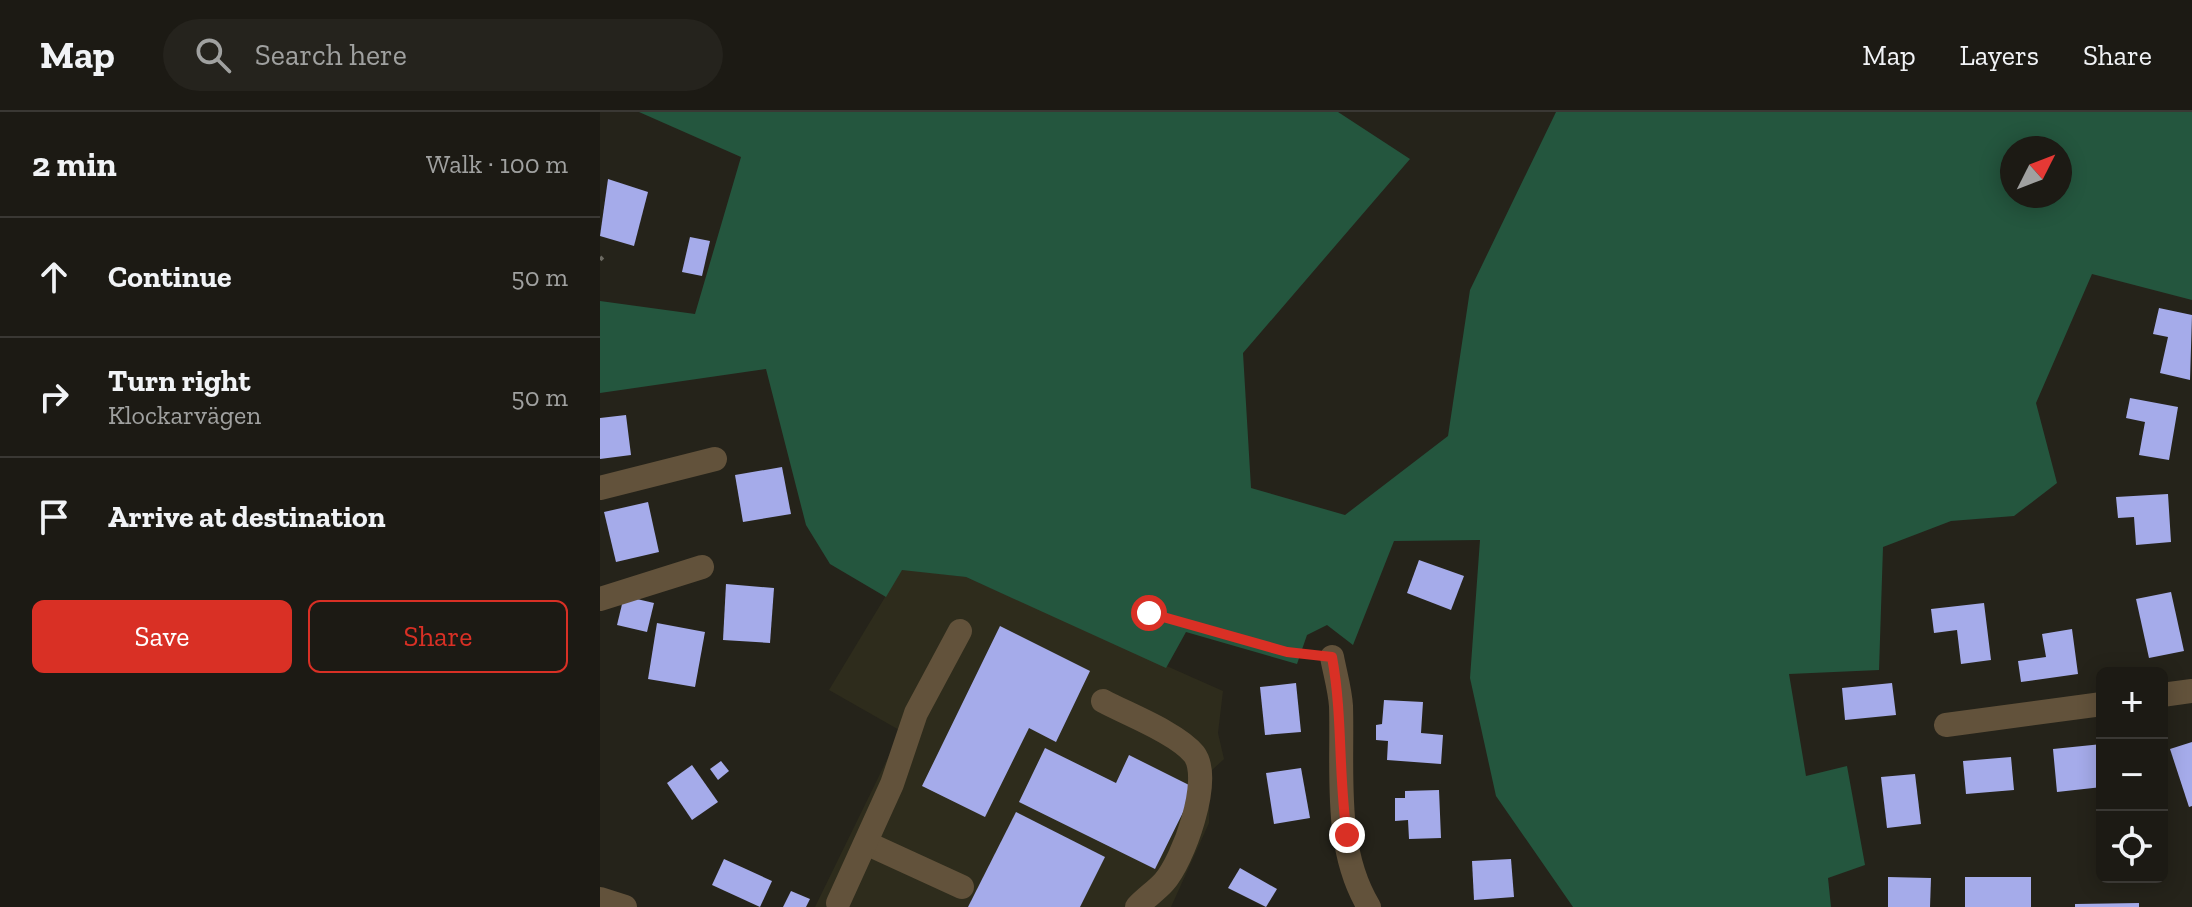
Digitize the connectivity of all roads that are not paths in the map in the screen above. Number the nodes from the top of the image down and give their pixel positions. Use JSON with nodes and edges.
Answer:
{"nodes":[{"id":1,"x":715,"y":459,"type":"dead end"},
{"id":2,"x":600,"y":488,"type":"edge"},
{"id":3,"x":702,"y":567,"type":"dead end"},
{"id":4,"x":600,"y":599,"type":"edge"},
{"id":5,"x":960,"y":631,"type":"dead end"},
{"id":6,"x":1332,"y":657,"type":"road end"},
{"id":7,"x":2192,"y":691,"type":"edge"},
{"id":8,"x":2168,"y":694,"type":"edge"},
{"id":9,"x":1103,"y":701,"type":"dead end"},
{"id":10,"x":2096,"y":705,"type":"edge"},
{"id":11,"x":1946,"y":725,"type":"dead end"},
{"id":12,"x":866,"y":843,"type":"junction"},
{"id":13,"x":962,"y":887,"type":"dead end"},
{"id":14,"x":600,"y":899,"type":"edge"},
{"id":15,"x":841,"y":906,"type":"edge"},
{"id":16,"x":625,"y":907,"type":"edge"},
{"id":17,"x":1137,"y":907,"type":"edge"},
{"id":18,"x":1369,"y":907,"type":"edge"}],
"edges":[{"from":1,"to":2,"type":"street"},
{"from":3,"to":4,"type":"street"},
{"from":5,"to":12,"type":"street"},
{"from":6,"to":18,"type":"street"},
{"from":7,"to":8,"type":"street"},
{"from":9,"to":17,"type":"street"},
{"from":10,"to":11,"type":"street"},
{"from":12,"to":13,"type":"street"},
{"from":12,"to":15,"type":"street"},
{"from":14,"to":16,"type":"street"}]}
